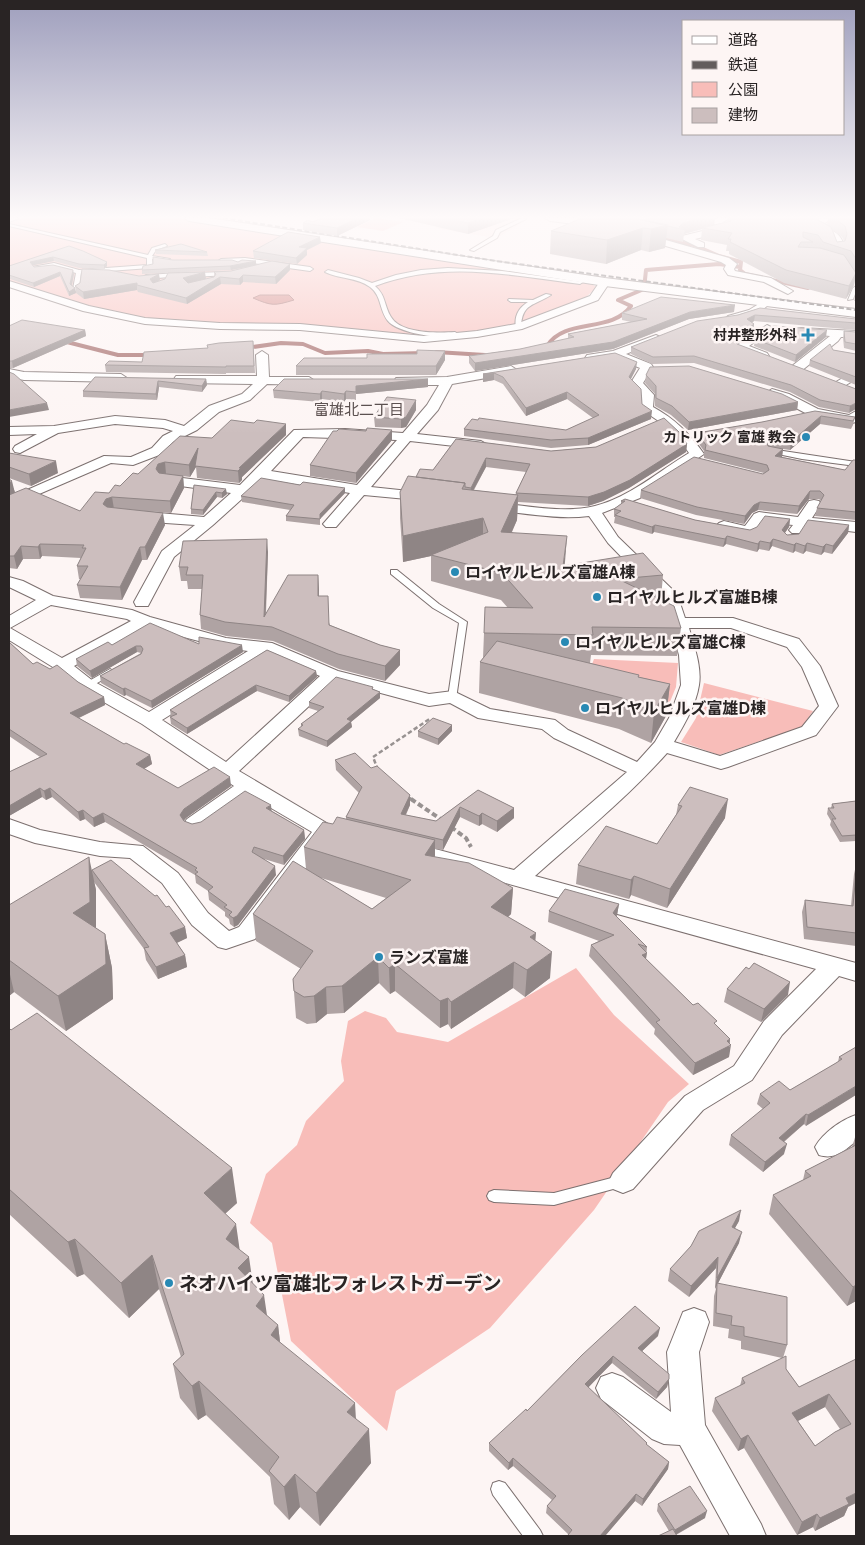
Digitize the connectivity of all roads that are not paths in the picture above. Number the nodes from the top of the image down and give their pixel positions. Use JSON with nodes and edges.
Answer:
{"nodes":[{"id":1,"x":28,"y":290,"type":"edge"},
{"id":2,"x":376,"y":290,"type":"edge"},
{"id":3,"x":599,"y":290,"type":"edge"},
{"id":4,"x":671,"y":290,"type":"edge"},
{"id":5,"x":777,"y":290,"type":"edge"},
{"id":6,"x":788,"y":290,"type":"edge"},
{"id":7,"x":792,"y":292,"type":"joint"},
{"id":8,"x":548,"y":295,"type":"dead end"},
{"id":9,"x":511,"y":300,"type":"dead end"},
{"id":10,"x":537,"y":301,"type":"junction"},
{"id":11,"x":767,"y":302,"type":"junction"},
{"id":12,"x":856,"y":313,"type":"edge"},
{"id":13,"x":518,"y":326,"type":"junction"},
{"id":14,"x":793,"y":330,"type":"edge"},
{"id":15,"x":477,"y":334,"type":"junction"},
{"id":16,"x":668,"y":334,"type":"edge"},
{"id":17,"x":856,"y":334,"type":"edge"},
{"id":18,"x":836,"y":336,"type":"junction"},
{"id":19,"x":836,"y":352,"type":"edge"},
{"id":20,"x":616,"y":354,"type":"junction"},
{"id":21,"x":262,"y":355,"type":"dead end"},
{"id":22,"x":579,"y":360,"type":"edge"},
{"id":23,"x":787,"y":365,"type":"junction"},
{"id":24,"x":523,"y":368,"type":"edge"},
{"id":25,"x":662,"y":369,"type":"edge"},
{"id":26,"x":644,"y":370,"type":"junction"},
{"id":27,"x":9,"y":373,"type":"edge"},
{"id":28,"x":856,"y":374,"type":"edge"},
{"id":29,"x":812,"y":375,"type":"edge"},
{"id":30,"x":24,"y":376,"type":"junction"},
{"id":31,"x":134,"y":378,"type":"edge"},
{"id":32,"x":163,"y":379,"type":"edge"},
{"id":33,"x":447,"y":380,"type":"junction"},
{"id":34,"x":263,"y":381,"type":"junction"},
{"id":35,"x":321,"y":381,"type":"edge"},
{"id":36,"x":389,"y":381,"type":"edge"},
{"id":37,"x":9,"y":382,"type":"edge"},
{"id":38,"x":756,"y":388,"type":"edge"},
{"id":39,"x":850,"y":389,"type":"edge"},
{"id":40,"x":814,"y":412,"type":"junction"},
{"id":41,"x":856,"y":415,"type":"edge"},
{"id":42,"x":665,"y":419,"type":"junction"},
{"id":43,"x":649,"y":426,"type":"edge"},
{"id":44,"x":54,"y":430,"type":"junction"},
{"id":45,"x":183,"y":430,"type":"junction"},
{"id":46,"x":9,"y":431,"type":"edge"},
{"id":47,"x":856,"y":431,"type":"edge"},
{"id":48,"x":703,"y":433,"type":"edge"},
{"id":49,"x":408,"y":436,"type":"junction"},
{"id":50,"x":684,"y":436,"type":"junction"},
{"id":51,"x":494,"y":447,"type":"edge"},
{"id":52,"x":20,"y":449,"type":"dead end"},
{"id":53,"x":770,"y":451,"type":"edge"},
{"id":54,"x":856,"y":464,"type":"edge"},
{"id":55,"x":261,"y":474,"type":"junction"},
{"id":56,"x":166,"y":480,"type":"edge"},
{"id":57,"x":12,"y":483,"type":"edge"},
{"id":58,"x":242,"y":490,"type":"junction"},
{"id":59,"x":360,"y":490,"type":"junction"},
{"id":60,"x":29,"y":493,"type":"junction"},
{"id":61,"x":443,"y":499,"type":"edge"},
{"id":62,"x":624,"y":500,"type":"junction"},
{"id":63,"x":9,"y":503,"type":"edge"},
{"id":64,"x":472,"y":503,"type":"edge"},
{"id":65,"x":814,"y":504,"type":"dead end"},
{"id":66,"x":642,"y":506,"type":"edge"},
{"id":67,"x":593,"y":511,"type":"junction"},
{"id":68,"x":124,"y":515,"type":"edge"},
{"id":69,"x":804,"y":521,"type":"junction"},
{"id":70,"x":208,"y":522,"type":"junction"},
{"id":71,"x":331,"y":524,"type":"dead end"},
{"id":72,"x":712,"y":524,"type":"edge"},
{"id":73,"x":856,"y":527,"type":"edge"},
{"id":74,"x":791,"y":538,"type":"edge"},
{"id":75,"x":394,"y":572,"type":"dead end"},
{"id":76,"x":9,"y":582,"type":"edge"},
{"id":77,"x":48,"y":600,"type":"junction"},
{"id":78,"x":142,"y":602,"type":"dead end"},
{"id":79,"x":144,"y":621,"type":"junction"},
{"id":80,"x":679,"y":623,"type":"junction"},
{"id":81,"x":10,"y":632,"type":"edge"},
{"id":82,"x":266,"y":647,"type":"junction"},
{"id":83,"x":62,"y":665,"type":"junction"},
{"id":84,"x":121,"y":666,"type":"edge"},
{"id":85,"x":332,"y":675,"type":"junction"},
{"id":86,"x":87,"y":685,"type":"junction"},
{"id":87,"x":453,"y":697,"type":"junction"},
{"id":88,"x":149,"y":720,"type":"junction"},
{"id":89,"x":663,"y":745,"type":"junction"},
{"id":90,"x":640,"y":770,"type":"junction"},
{"id":91,"x":227,"y":772,"type":"junction"},
{"id":92,"x":248,"y":786,"type":"junction"},
{"id":93,"x":194,"y":824,"type":"edge"},
{"id":94,"x":9,"y":826,"type":"edge"},
{"id":95,"x":324,"y":830,"type":"junction"},
{"id":96,"x":360,"y":838,"type":"edge"},
{"id":97,"x":387,"y":844,"type":"edge"},
{"id":98,"x":518,"y":879,"type":"junction"},
{"id":99,"x":845,"y":969,"type":"edge"},
{"id":100,"x":856,"y":1126,"type":"edge"},
{"id":101,"x":829,"y":1147,"type":"dead end"},
{"id":102,"x":623,"y":1181,"type":"joint"},
{"id":103,"x":494,"y":1196,"type":"dead end"},
{"id":104,"x":694,"y":1322,"type":"dead end"},
{"id":105,"x":612,"y":1388,"type":"dead end"},
{"id":106,"x":689,"y":1429,"type":"junction"},
{"id":107,"x":499,"y":1489,"type":"dead end"},
{"id":108,"x":534,"y":1536,"type":"edge"},
{"id":109,"x":749,"y":1536,"type":"edge"}],
"edges":[{"from":1,"to":15,"type":"street"},
{"from":2,"to":15,"type":"lane"},
{"from":3,"to":13,"type":"street"},
{"from":4,"to":11,"type":"street"},
{"from":5,"to":7,"type":"street"},
{"from":6,"to":7,"type":"street"},
{"from":8,"to":10,"type":"lane"},
{"from":9,"to":10,"type":"lane"},
{"from":10,"to":13,"type":"lane"},
{"from":11,"to":12,"type":"street"},
{"from":11,"to":23,"type":"street"},
{"from":13,"to":15,"type":"street"},
{"from":14,"to":18,"type":"street"},
{"from":16,"to":20,"type":"street"},
{"from":17,"to":18,"type":"street"},
{"from":18,"to":19,"type":"street"},
{"from":18,"to":23,"type":"street"},
{"from":20,"to":22,"type":"street"},
{"from":20,"to":26,"type":"street"},
{"from":21,"to":34,"type":"street"},
{"from":23,"to":29,"type":"street"},
{"from":24,"to":33,"type":"street"},
{"from":25,"to":26,"type":"street"},
{"from":26,"to":42,"type":"street"},
{"from":27,"to":30,"type":"street"},
{"from":28,"to":39,"type":"street"},
{"from":30,"to":31,"type":"street"},
{"from":30,"to":37,"type":"street"},
{"from":32,"to":34,"type":"street"},
{"from":33,"to":36,"type":"street"},
{"from":33,"to":49,"type":"street"},
{"from":34,"to":35,"type":"street"},
{"from":34,"to":45,"type":"street"},
{"from":38,"to":40,"type":"street"},
{"from":40,"to":41,"type":"street"},
{"from":40,"to":47,"type":"street"},
{"from":42,"to":43,"type":"street"},
{"from":42,"to":50,"type":"street"},
{"from":44,"to":45,"type":"street"},
{"from":44,"to":46,"type":"street"},
{"from":44,"to":52,"type":"street"},
{"from":45,"to":60,"type":"street"},
{"from":48,"to":50,"type":"street"},
{"from":49,"to":51,"type":"street"},
{"from":49,"to":55,"type":"street"},
{"from":49,"to":59,"type":"street"},
{"from":50,"to":62,"type":"street"},
{"from":53,"to":54,"type":"lane"},
{"from":55,"to":58,"type":"street"},
{"from":55,"to":59,"type":"street"},
{"from":56,"to":58,"type":"street"},
{"from":57,"to":60,"type":"street"},
{"from":58,"to":70,"type":"street"},
{"from":59,"to":61,"type":"street"},
{"from":59,"to":71,"type":"street"},
{"from":60,"to":63,"type":"street"},
{"from":62,"to":66,"type":"street"},
{"from":62,"to":67,"type":"street"},
{"from":64,"to":67,"type":"street"},
{"from":65,"to":69,"type":"street"},
{"from":67,"to":80,"type":"street"},
{"from":68,"to":70,"type":"street"},
{"from":69,"to":72,"type":"street"},
{"from":69,"to":73,"type":"street"},
{"from":69,"to":74,"type":"street"},
{"from":70,"to":78,"type":"street"},
{"from":75,"to":87,"type":"lane"},
{"from":76,"to":77,"type":"street"},
{"from":77,"to":79,"type":"street"},
{"from":77,"to":81,"type":"street"},
{"from":79,"to":82,"type":"street"},
{"from":79,"to":83,"type":"street"},
{"from":80,"to":89,"type":"street"},
{"from":80,"to":89,"type":"street"},
{"from":81,"to":83,"type":"street"},
{"from":82,"to":85,"type":"street"},
{"from":82,"to":88,"type":"street"},
{"from":83,"to":86,"type":"street"},
{"from":84,"to":86,"type":"lane"},
{"from":85,"to":87,"type":"street"},
{"from":85,"to":91,"type":"street"},
{"from":86,"to":88,"type":"street"},
{"from":87,"to":90,"type":"street"},
{"from":88,"to":91,"type":"street"},
{"from":89,"to":90,"type":"street"},
{"from":90,"to":98,"type":"street"},
{"from":91,"to":92,"type":"street"},
{"from":92,"to":93,"type":"street"},
{"from":92,"to":95,"type":"street"},
{"from":94,"to":95,"type":"street"},
{"from":95,"to":96,"type":"street"},
{"from":97,"to":98,"type":"street"},
{"from":98,"to":99,"type":"street"},
{"from":99,"to":102,"type":"street"},
{"from":100,"to":101,"type":"street"},
{"from":102,"to":103,"type":"lane"},
{"from":104,"to":106,"type":"street"},
{"from":105,"to":106,"type":"street"},
{"from":106,"to":109,"type":"street"},
{"from":107,"to":108,"type":"lane"}]}
